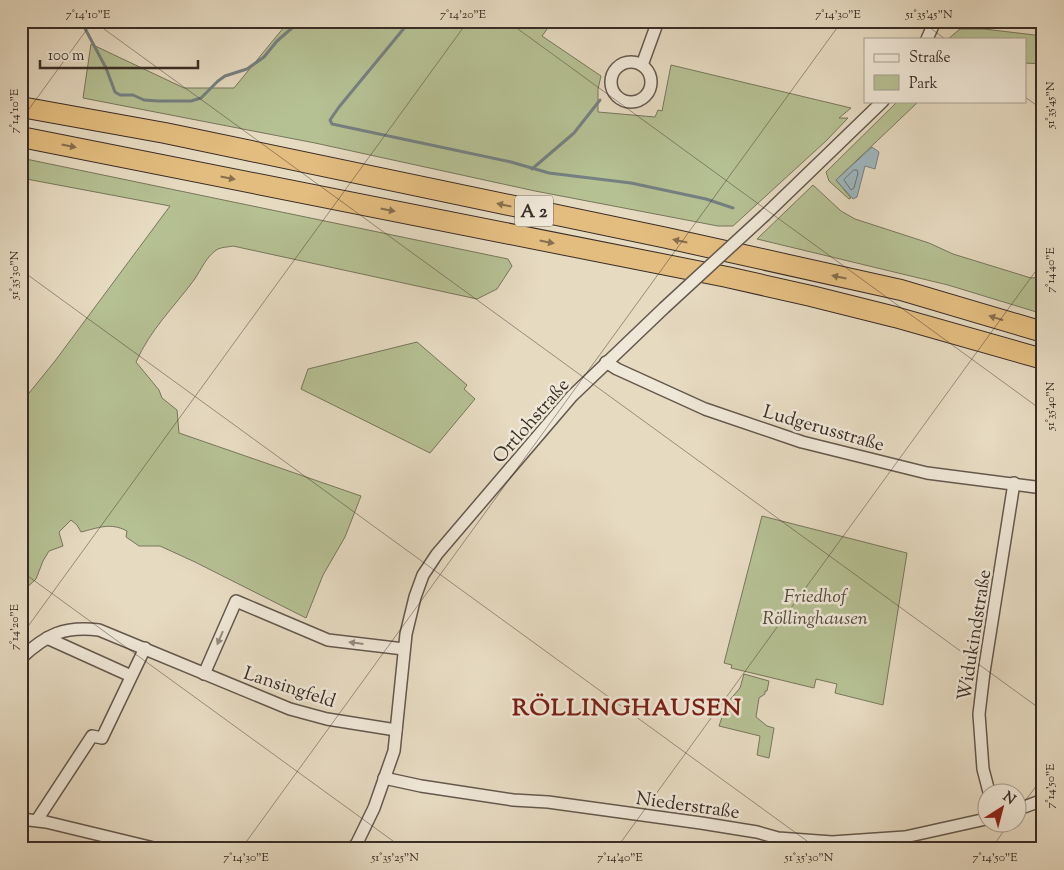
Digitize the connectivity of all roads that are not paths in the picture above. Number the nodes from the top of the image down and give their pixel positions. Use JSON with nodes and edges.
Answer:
{"nodes":[{"id":1,"x":658,"y":21,"type":"edge"},
{"id":2,"x":935,"y":21,"type":"edge"},
{"id":3,"x":927,"y":38,"type":"edge"},
{"id":4,"x":642,"y":64,"type":"dead end"},
{"id":5,"x":882,"y":102,"type":"edge"},
{"id":6,"x":21,"y":107,"type":"edge"},
{"id":7,"x":21,"y":136,"type":"edge"},
{"id":8,"x":1043,"y":332,"type":"edge"},
{"id":9,"x":1043,"y":359,"type":"edge"},
{"id":10,"x":606,"y":362,"type":"junction"},
{"id":11,"x":1014,"y":483,"type":"junction"},
{"id":12,"x":1043,"y":488,"type":"edge"},
{"id":13,"x":47,"y":638,"type":"junction"},
{"id":14,"x":144,"y":648,"type":"junction"},
{"id":15,"x":404,"y":649,"type":"junction"},
{"id":16,"x":21,"y":658,"type":"edge"},
{"id":17,"x":204,"y":674,"type":"junction"},
{"id":18,"x":131,"y":676,"type":"junction"},
{"id":19,"x":396,"y":730,"type":"junction"},
{"id":20,"x":384,"y":778,"type":"junction"},
{"id":21,"x":986,"y":782,"type":"edge"},
{"id":22,"x":1043,"y":800,"type":"edge"},
{"id":23,"x":1026,"y":806,"type":"edge"},
{"id":24,"x":21,"y":819,"type":"edge"},
{"id":25,"x":37,"y":820,"type":"junction"},
{"id":26,"x":976,"y":821,"type":"edge"},
{"id":27,"x":778,"y":843,"type":"edge"},
{"id":28,"x":158,"y":849,"type":"edge"},
{"id":29,"x":352,"y":849,"type":"edge"}],
"edges":[{"from":1,"to":4,"type":"street"},
{"from":2,"to":3,"type":"street"},
{"from":5,"to":10,"type":"street","name":"Ortlohstraße","bridge":true},
{"from":8,"to":6,"type":"highway","number":"A 2","one_way":true},
{"from":7,"to":9,"type":"highway","number":"A 2","one_way":true},
{"from":10,"to":11,"type":"street","name":"Ludgerusstraße"},
{"from":10,"to":15,"type":"street","name":"Ortlohstraße"},
{"from":11,"to":12,"type":"street","name":"Ludgerusstraße"},
{"from":11,"to":21,"type":"street","name":"Widukindstraße"},
{"from":13,"to":14,"type":"street","name":"Lansingfeld"},
{"from":13,"to":16,"type":"street","name":"Lansingfeld"},
{"from":13,"to":18,"type":"street"},
{"from":14,"to":17,"type":"street","name":"Lansingfeld"},
{"from":14,"to":18,"type":"street"},
{"from":15,"to":17,"type":"street","one_way":true},
{"from":15,"to":19,"type":"street","name":"Ortlohstraße"},
{"from":17,"to":19,"type":"street","name":"Lansingfeld"},
{"from":18,"to":25,"type":"street"},
{"from":19,"to":20,"type":"street","name":"Ortlohstraße"},
{"from":20,"to":27,"type":"street","name":"Niederstraße"},
{"from":20,"to":29,"type":"street","name":"Ortlohstraße"},
{"from":22,"to":23,"type":"street"},
{"from":24,"to":25,"type":"street"},
{"from":25,"to":28,"type":"street"},
{"from":26,"to":27,"type":"street","name":"Niederstraße"}]}
